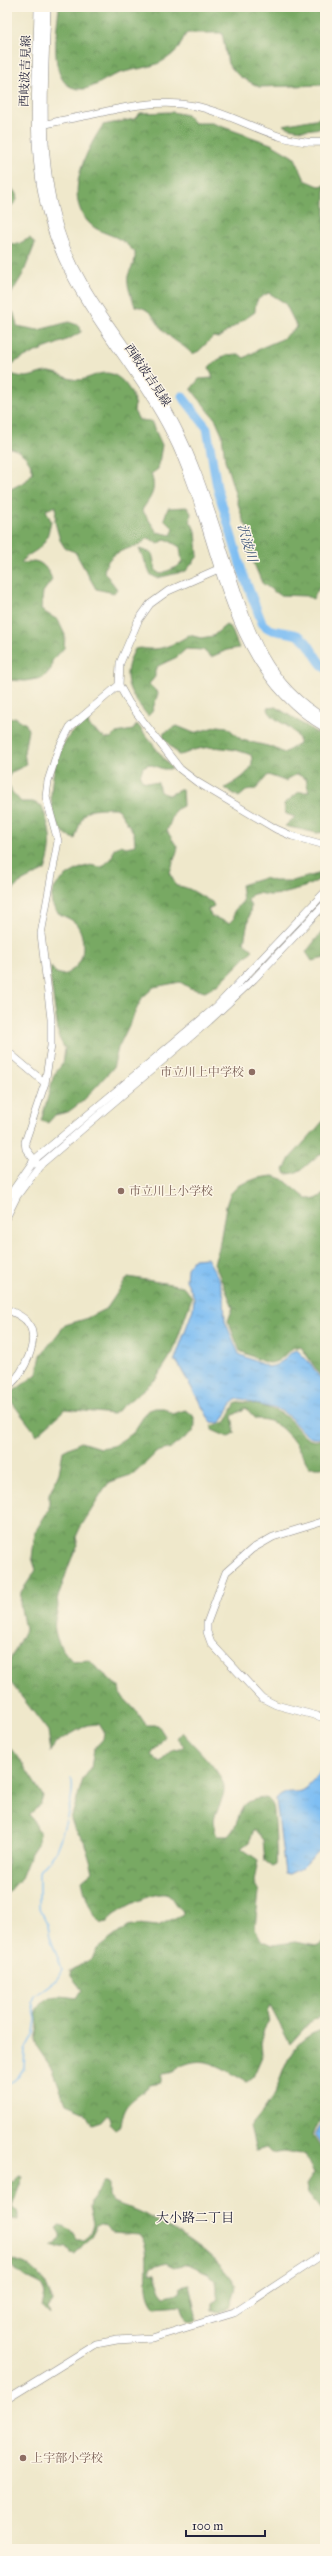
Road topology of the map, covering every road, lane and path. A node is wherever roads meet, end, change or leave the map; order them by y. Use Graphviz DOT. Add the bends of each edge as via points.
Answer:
graph roads {
  1 [pos="39,7"];
  2 [pos="46,7"];
  3 [pos="40,125"];
  4 [pos="325,142"];
  5 [pos="223,567"];
  6 [pos="119,686"];
  7 [pos="325,719"];
  8 [pos="325,727"];
  9 [pos="325,845"];
  10 [pos="325,892"];
  11 [pos="325,904"];
  12 [pos="7,1052"];
  13 [pos="45,1083"];
  14 [pos="34,1160"];
  15 [pos="39,1166"];
  16 [pos="7,1199"];
  17 [pos="7,1216"];
  18 [pos="7,1310"];
  19 [pos="10,1385"];
  20 [pos="325,1521"];
  21 [pos="325,1718"];
  22 [pos="325,2253"];
  23 [pos="7,2399"];
  1 -- 3 [label="main road, 西岐波吉見線"];
  2 -- 3 [label="main road, 西岐波吉見線"];
  3 -- 4 [label="street" via="132,105 165,103 196,106 283,139 307,143"];
  3 -- 5 [label="main road, 西岐波吉見線" via="37,156 45,205 66,267 96,320 171,434"];
  5 -- 6 [label="street" via="168,591 150,604 138,621 120,663"];
  5 -- 7 [label="main road, 西岐波吉見線" via="246,624 268,665 302,703"];
  5 -- 8 [label="main road, 西岐波吉見線" via="238,622 258,663 286,698"];
  6 -- 9 [label="street" via="129,703 188,776 276,829"];
  6 -- 13 [label="street" via="70,727 58,750 48,781 46,797 58,841 41,934 52,1034"];
  10 -- 14 [label="street" via="217,1006"];
  11 -- 15 [label="street" via="209,1022"];
  12 -- 13 [label="street"];
  13 -- 14 [label="street" via="26,1135 26,1149"];
  14 -- 15 [label="street"];
  14 -- 16 [label="street"];
  15 -- 17 [label="street" via="17,1196"];
  18 -- 19 [label="street" via="24,1318 32,1332 32,1342 23,1369"];
  20 -- 21 [label="street" via="263,1541 226,1572 207,1623 207,1632 210,1643 262,1698 276,1705"];
  22 -- 23 [label="street" via="234,2313 145,2339 96,2344"];
}
